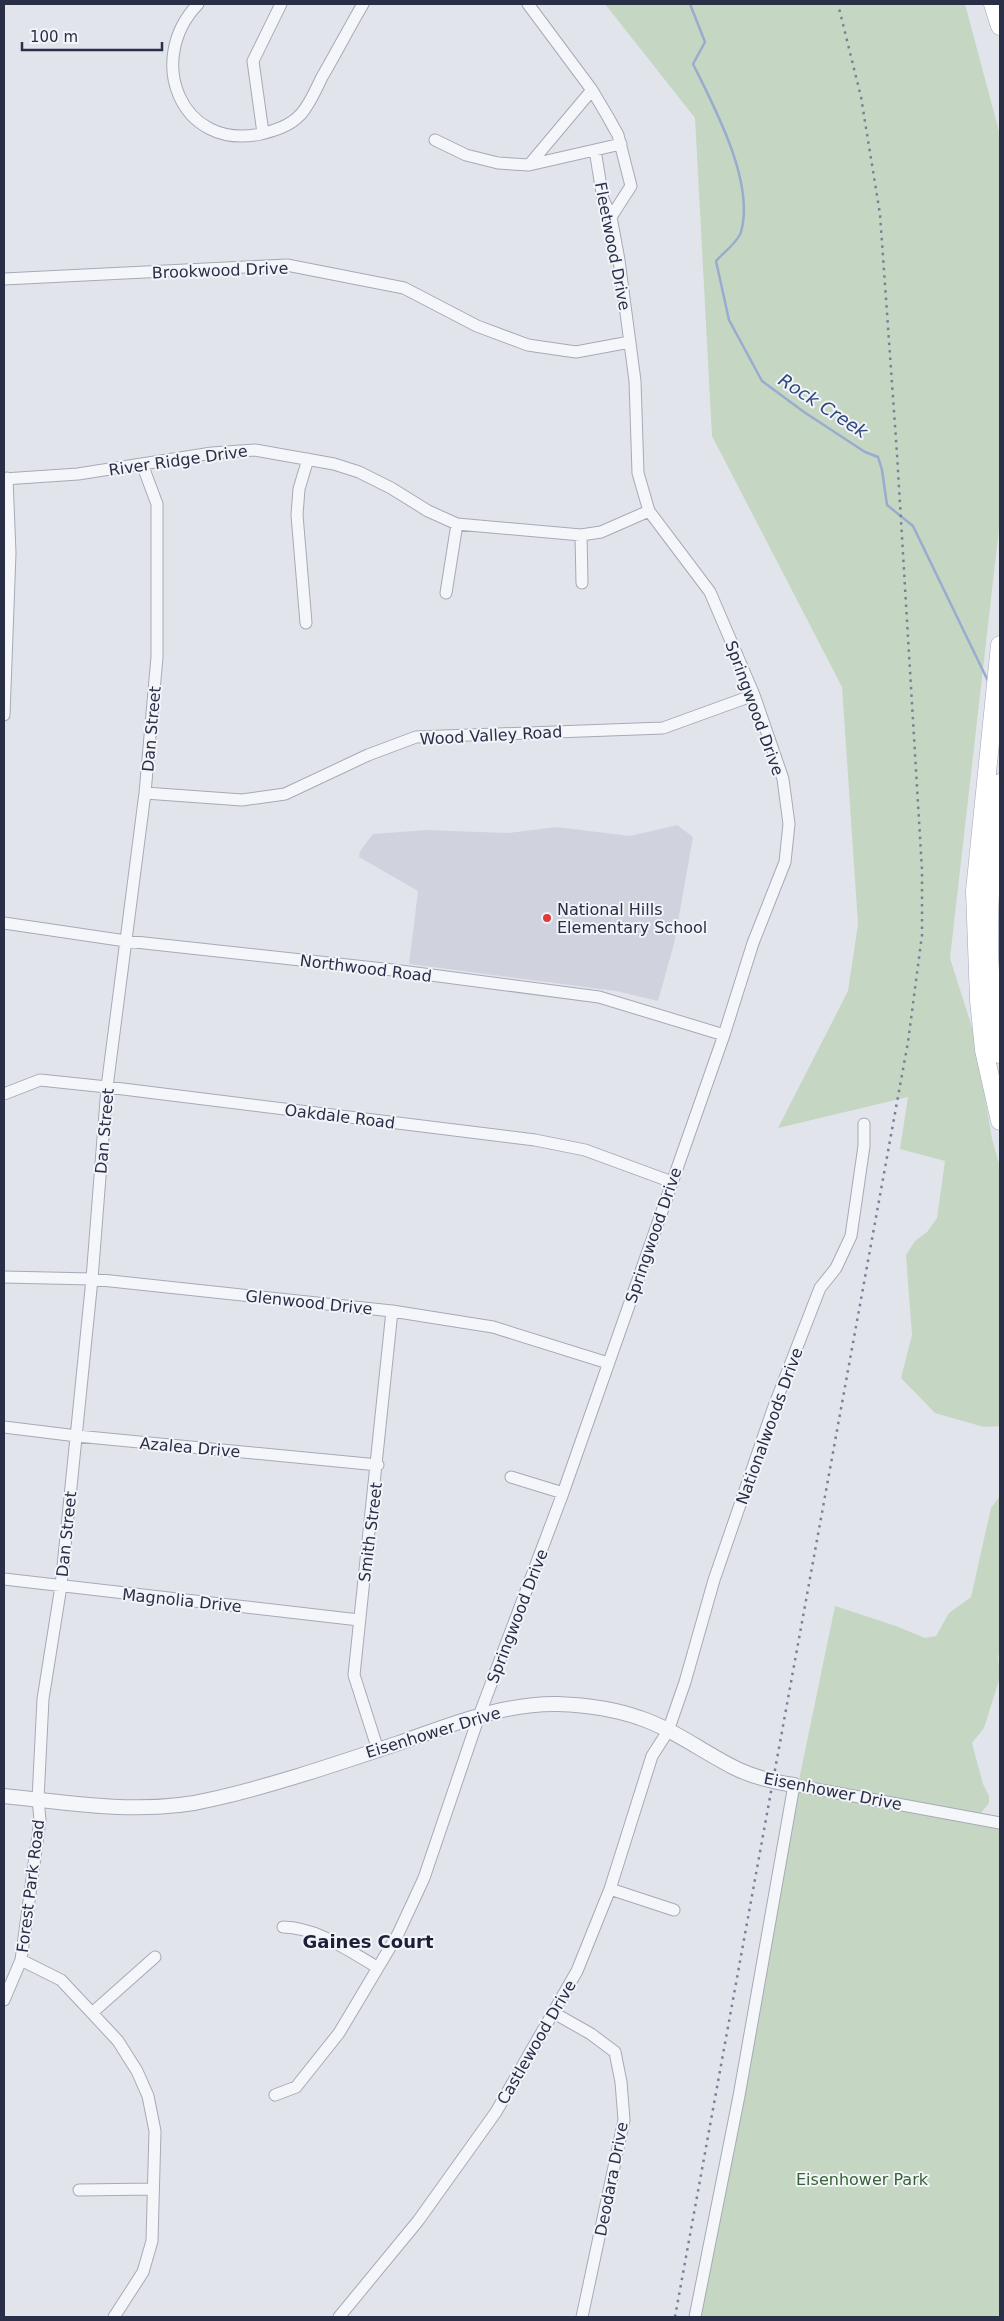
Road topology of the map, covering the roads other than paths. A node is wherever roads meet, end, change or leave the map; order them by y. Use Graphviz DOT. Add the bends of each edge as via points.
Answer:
graph roads {
  1 [pos="198,4"];
  2 [pos="281,4"];
  3 [pos="363,4"];
  4 [pos="528,4"];
  5 [pos="993,4"];
  6 [pos="1000,26"];
  7 [pos="592,90"];
  8 [pos="263,133"];
  9 [pos="435,140"];
  10 [pos="621,144"];
  11 [pos="595,150"];
  12 [pos="529,165"];
  13 [pos="611,217"];
  14 [pos="4,279"];
  15 [pos="630,342"];
  16 [pos="308,459"];
  17 [pos="142,464"];
  18 [pos="5,478"];
  19 [pos="649,511"];
  20 [pos="458,524"];
  21 [pos="581,535"];
  22 [pos="582,583"];
  23 [pos="446,592"];
  24 [pos="306,623"];
  25 [pos="1000,645"];
  26 [pos="754,695"];
  27 [pos="4,715"];
  28 [pos="1000,783"];
  29 [pos="145,793"];
  30 [pos="4,923"];
  31 [pos="126,941"];
  32 [pos="724,1035"];
  33 [pos="1000,1054"];
  34 [pos="107,1086"];
  35 [pos="4,1094"];
  36 [pos="1000,1121"];
  37 [pos="864,1124"];
  38 [pos="672,1182"];
  39 [pos="4,1277"];
  40 [pos="92,1279"];
  41 [pos="392,1311"];
  42 [pos="608,1363"];
  43 [pos="4,1426"];
  44 [pos="77,1436"];
  45 [pos="378,1465"];
  46 [pos="511,1477"];
  47 [pos="563,1493"];
  48 [pos="4,1580"];
  49 [pos="61,1586"];
  50 [pos="359,1620"];
  51 [pos="479,1716"];
  52 [pos="668,1731"];
  53 [pos="378,1750"];
  54 [pos="794,1785"];
  55 [pos="4,1796"];
  56 [pos="38,1799"];
  57 [pos="1000,1823"];
  58 [pos="610,1889"];
  59 [pos="674,1910"];
  60 [pos="283,1927"];
  61 [pos="155,1957"];
  62 [pos="21,1960"];
  63 [pos="377,1967"];
  64 [pos="4,2000"];
  65 [pos="92,2013"];
  66 [pos="554,2013"];
  67 [pos="275,2095"];
  68 [pos="153,2189"];
  69 [pos="79,2190"];
  70 [pos="344,2315"];
  71 [pos="114,2317"];
  72 [pos="582,2317"];
  73 [pos="695,2317"];
  1 -- 8 [label="street" via="180,27 172,48 172,70 184,104 194,118 213,131 233,136"];
  2 -- 8 [label="street" via="252,61"];
  3 -- 8 [label="street" via="301,114 285,126"];
  4 -- 7 [label="street"];
  5 -- 6 [label="main road"];
  7 -- 10 [label="street"];
  7 -- 12 [label="street"];
  9 -- 12 [label="street" via="466,155 498,163"];
  10 -- 11 [label="street"];
  10 -- 13 [label="street" via="631,186"];
  11 -- 12 [label="street"];
  11 -- 13 [label="street, Fleetwood Drive" via="604,199"];
  13 -- 15 [label="street, Fleetwood Drive"];
  14 -- 15 [label="street, Brookwood Drive" via="287,265 404,288 477,326 528,345 576,352"];
  15 -- 19 [label="street, Springwood Drive" via="635,381 638,473"];
  16 -- 17 [label="street, River Ridge Drive" via="255,450"];
  16 -- 20 [label="street, River Ridge Drive" via="359,472"];
  16 -- 24 [label="street" via="299,489 297,515"];
  17 -- 18 [label="street, River Ridge Drive" via="78,474"];
  17 -- 29 [label="street, Dan Street" via="157,504 158,530 157,656"];
  18 -- 27 [label="street" via="10,553"];
  19 -- 21 [label="street, River Ridge Drive" via="601,532"];
  19 -- 26 [label="street, Springwood Drive" via="710,592"];
  20 -- 21 [label="street, River Ridge Drive"];
  20 -- 23 [label="street"];
  21 -- 22 [label="street"];
  25 -- 36 [label="main road" via="975,891 984,1050"];
  26 -- 29 [label="street, Wood Valley Road" via="664,728 416,737 368,755 285,794 242,800"];
  26 -- 32 [label="street, Springwood Drive" via="782,779 789,824 785,862 753,943"];
  28 -- 33 [label="main road" via="994,830 988,959"];
  29 -- 31 [label="street, Dan Street"];
  30 -- 31 [label="street, Northwood Road"];
  31 -- 32 [label="street, Northwood Road" via="393,970 599,997"];
  31 -- 34 [label="street, Dan Street"];
  32 -- 38 [label="street, Springwood Drive"];
  34 -- 35 [label="street, Oakdale Road" via="40,1080"];
  34 -- 38 [label="street, Oakdale Road" via="535,1140 585,1150"];
  34 -- 40 [label="street, Dan Street"];
  37 -- 52 [label="street, Nationalwoods Drive" via="864,1146 851,1236 836,1268 820,1288 773,1409 714,1580"];
  38 -- 42 [label="street, Springwood Drive"];
  39 -- 40 [label="street, Glenwood Drive"];
  40 -- 41 [label="street, Glenwood Drive"];
  40 -- 44 [label="street, Dan Street"];
  41 -- 42 [label="street, Glenwood Drive" via="493,1327"];
  41 -- 45 [label="street, Smith Street"];
  42 -- 47 [label="street, Springwood Drive"];
  43 -- 44 [label="street, Azalea Drive"];
  44 -- 45 [label="street, Azalea Drive"];
  44 -- 49 [label="street, Dan Street"];
  45 -- 50 [label="street, Smith Street"];
  46 -- 47 [label="street"];
  47 -- 51 [label="street, Springwood Drive"];
  48 -- 49 [label="street, Magnolia Drive"];
  49 -- 50 [label="street, Magnolia Drive"];
  49 -- 56 [label="street, Dan Street" via="43,1699"];
  50 -- 53 [label="street, Smith Street" via="354,1675"];
  51 -- 52 [label="street, Eisenhower Drive" via="519,1707 560,1704 609,1710 640,1718"];
  51 -- 53 [label="street, Eisenhower Drive"];
  51 -- 63 [label="street, Springwood Drive" via="424,1878 398,1934"];
  52 -- 54 [label="street, Eisenhower Drive" via="737,1769 772,1782"];
  52 -- 58 [label="street, Castlewood Drive" via="652,1756"];
  53 -- 56 [label="street, Eisenhower Drive" via="221,1797 173,1807 136,1808"];
  54 -- 57 [label="street, Eisenhower Drive"];
  54 -- 73 [label="street" via="739,2096"];
  55 -- 56 [label="street, Eisenhower Drive"];
  56 -- 62 [label="street, Forest Park Road" via="40,1820"];
  58 -- 59 [label="street"];
  58 -- 66 [label="street, Castlewood Drive" via="577,1971"];
  60 -- 63 [label="street" via="301,1927 329,1938"];
  61 -- 65 [label="street"];
  62 -- 64 [label="street, Forest Park Road"];
  62 -- 65 [label="street" via="61,1980"];
  63 -- 67 [label="street, Springwood Drive" via="339,2033 311,2070 296,2087"];
  65 -- 68 [label="street" via="118,2041 148,2096 155,2130"];
  66 -- 70 [label="street, Castlewood Drive" via="496,2112 418,2221"];
  66 -- 72 [label="street, Deodara Drive" via="615,2052 621,2082 624,2120"];
  68 -- 69 [label="street"];
  68 -- 71 [label="street" via="152,2241 143,2272"];
}
